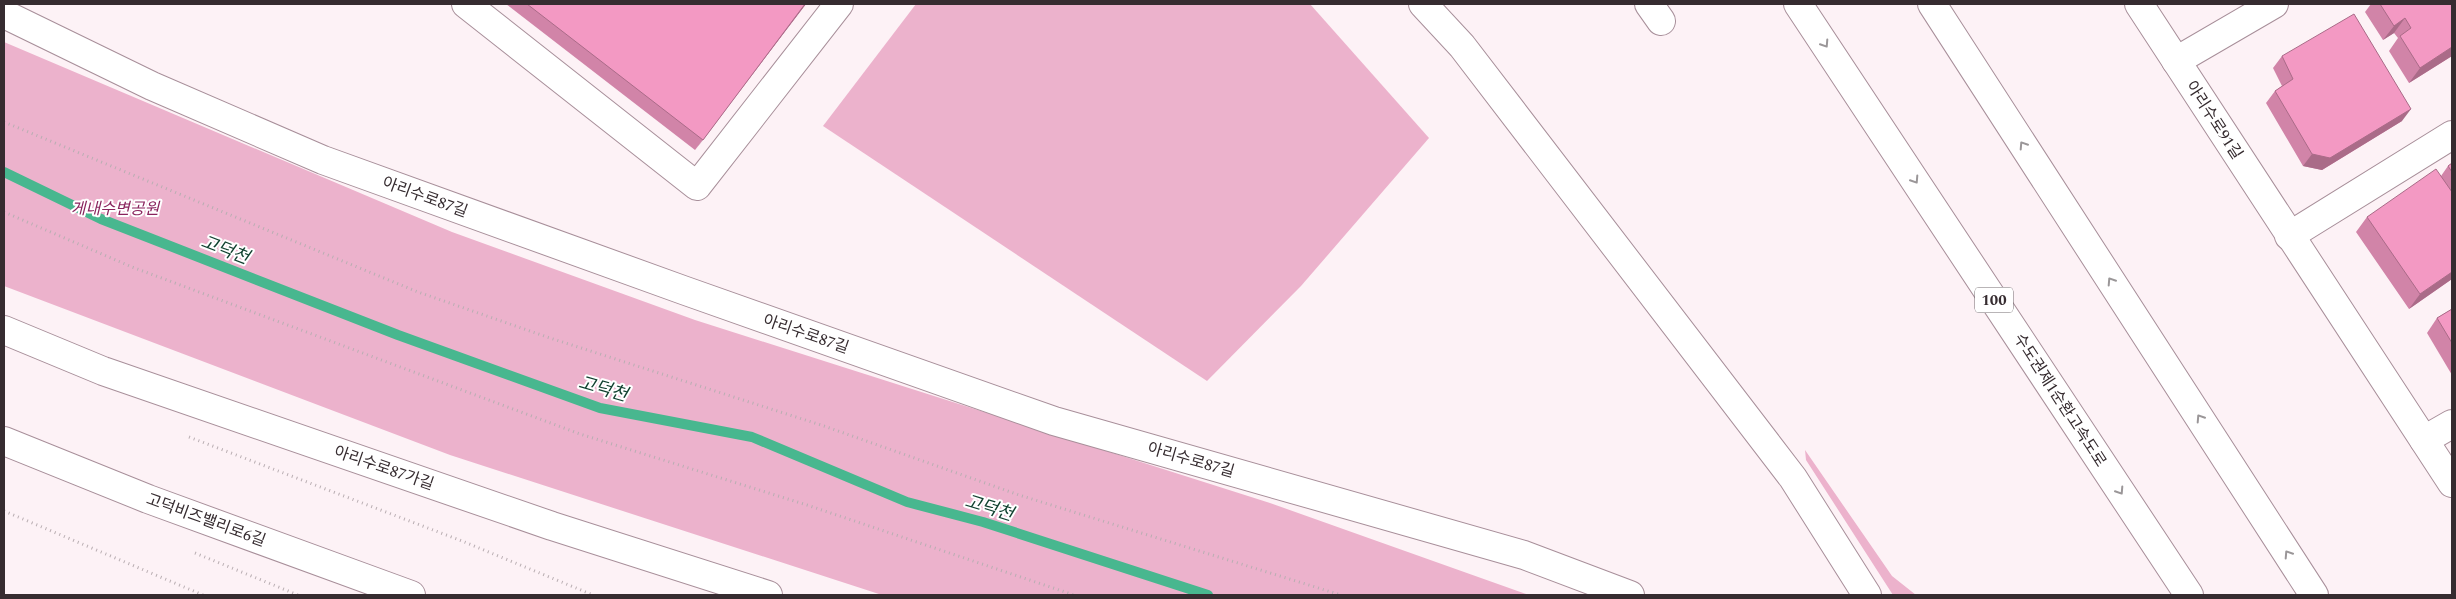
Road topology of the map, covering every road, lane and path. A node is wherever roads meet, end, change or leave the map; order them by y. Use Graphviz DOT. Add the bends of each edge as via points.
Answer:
graph roads {
  1 [pos="466,4"];
  2 [pos="839,4"];
  3 [pos="1423,4"];
  4 [pos="1798,4"];
  5 [pos="1932,4"];
  6 [pos="2139,4"];
  7 [pos="2274,4"];
  8 [pos="4,14"];
  9 [pos="2176,61"];
  10 [pos="4,122"];
  11 [pos="2452,135"];
  12 [pos="4,212"];
  13 [pos="2289,236"];
  14 [pos="4,330"];
  15 [pos="2452,424"];
  16 [pos="187,436"];
  17 [pos="2424,440"];
  18 [pos="4,441"];
  19 [pos="2452,483"];
  20 [pos="4,511"];
  21 [pos="1524,555"];
  22 [pos="203,595"];
  23 [pos="410,595"];
  24 [pos="593,595"];
  25 [pos="768,595"];
  26 [pos="1074,595"];
  27 [pos="1341,595"];
  28 [pos="1590,595"];
  29 [pos="1630,595"];
  30 [pos="1866,595"];
  31 [pos="2189,595"];
  32 [pos="2314,595"];
  1 -- 2 [label="main road" via="697,186"];
  3 -- 30 [label="main road" via="1462,46 1793,478"];
  4 -- 31 [label="main road, 수도권제1순환고속도로 / 100, one-way"];
  32 -- 5 [label="main road, one-way"];
  6 -- 9 [label="main road, 아리수로91길"];
  7 -- 9 [label="main road"];
  8 -- 21 [label="main road, 아리수로87길" via="152,86 323,160 684,290 1054,421"];
  9 -- 13 [label="main road, 아리수로91길"];
  10 -- 27 [label="path" via="418,292 1019,494"];
  11 -- 13 [label="main road"];
  12 -- 26 [label="path" via="132,267 580,434 808,505"];
  13 -- 17 [label="main road, 아리수로91길"];
  14 -- 25 [label="main road, 아리수로87가길" via="103,371 552,526"];
  15 -- 17 [label="main road"];
  16 -- 24 [label="path"];
  17 -- 19 [label="main road, 아리수로91길"];
  18 -- 23 [label="main road, 고덕비즈밸리로6길"];
  20 -- 22 [label="path"];
  21 -- 28 [label="main road"];
  21 -- 29 [label="main road, 아리수로87길"];
}
